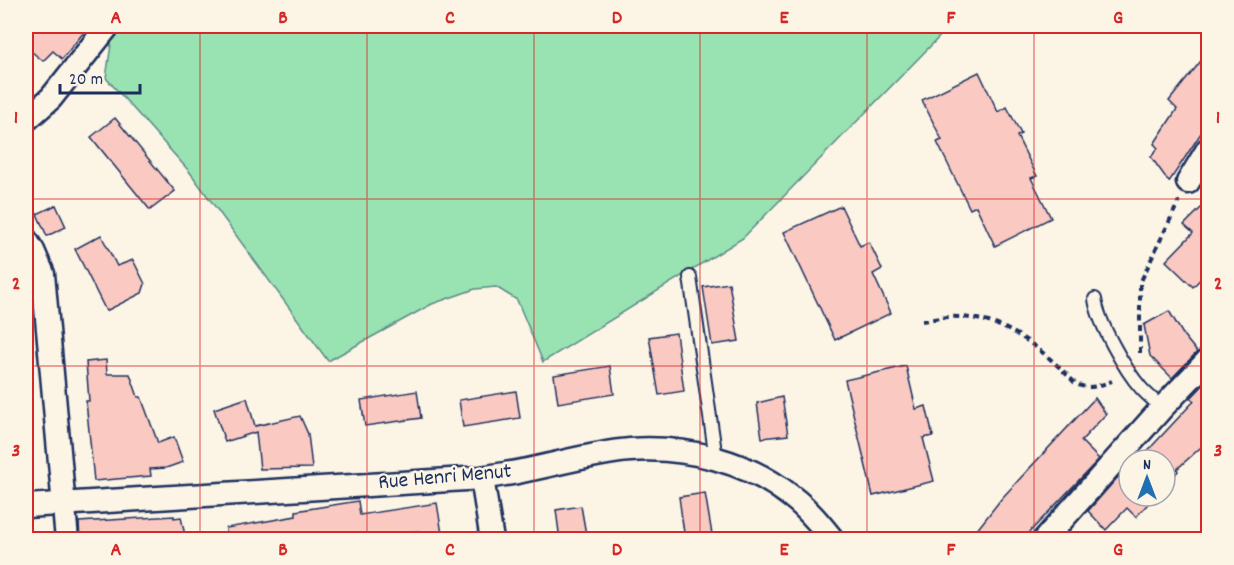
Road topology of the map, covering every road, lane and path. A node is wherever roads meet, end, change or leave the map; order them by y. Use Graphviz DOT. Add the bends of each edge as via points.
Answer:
graph roads {
  1 [pos="108,26"];
  2 [pos="26,120"];
  3 [pos="1209,149"];
  4 [pos="1188,182"];
  5 [pos="26,240"];
  6 [pos="690,277"];
  7 [pos="1095,299"];
  8 [pos="922,321"];
  9 [pos="1209,360"];
  10 [pos="1129,370"];
  11 [pos="1162,408"];
  12 [pos="716,459"];
  13 [pos="482,478"];
  14 [pos="64,503"];
  15 [pos="26,506"];
  16 [pos="67,540"];
  17 [pos="492,540"];
  18 [pos="833,540"];
  19 [pos="1044,540"];
  1 -- 2 [label="street" via="51,98"];
  3 -- 4 [label="street"];
  4 -- 10 [label="path" via="1140,282 1140,356"];
  5 -- 14 [label="street" via="43,274"];
  6 -- 12 [label="lane"];
  7 -- 10 [label="lane" via="1111,340"];
  8 -- 10 [label="path" via="956,316 1002,326 1026,338 1083,387 1112,381"];
  9 -- 11 [label="street"];
  10 -- 11 [label="lane"];
  11 -- 19 [label="street"];
  12 -- 13 [label="street, Rue Henri Menut" via="674,451 630,450"];
  12 -- 18 [label="street, Rue Henri Menut" via="766,478 793,497"];
  13 -- 14 [label="street, Rue Henri Menut"];
  13 -- 17 [label="street"];
  14 -- 15 [label="street, Rue Henri Menut"];
  14 -- 16 [label="street"];
}
